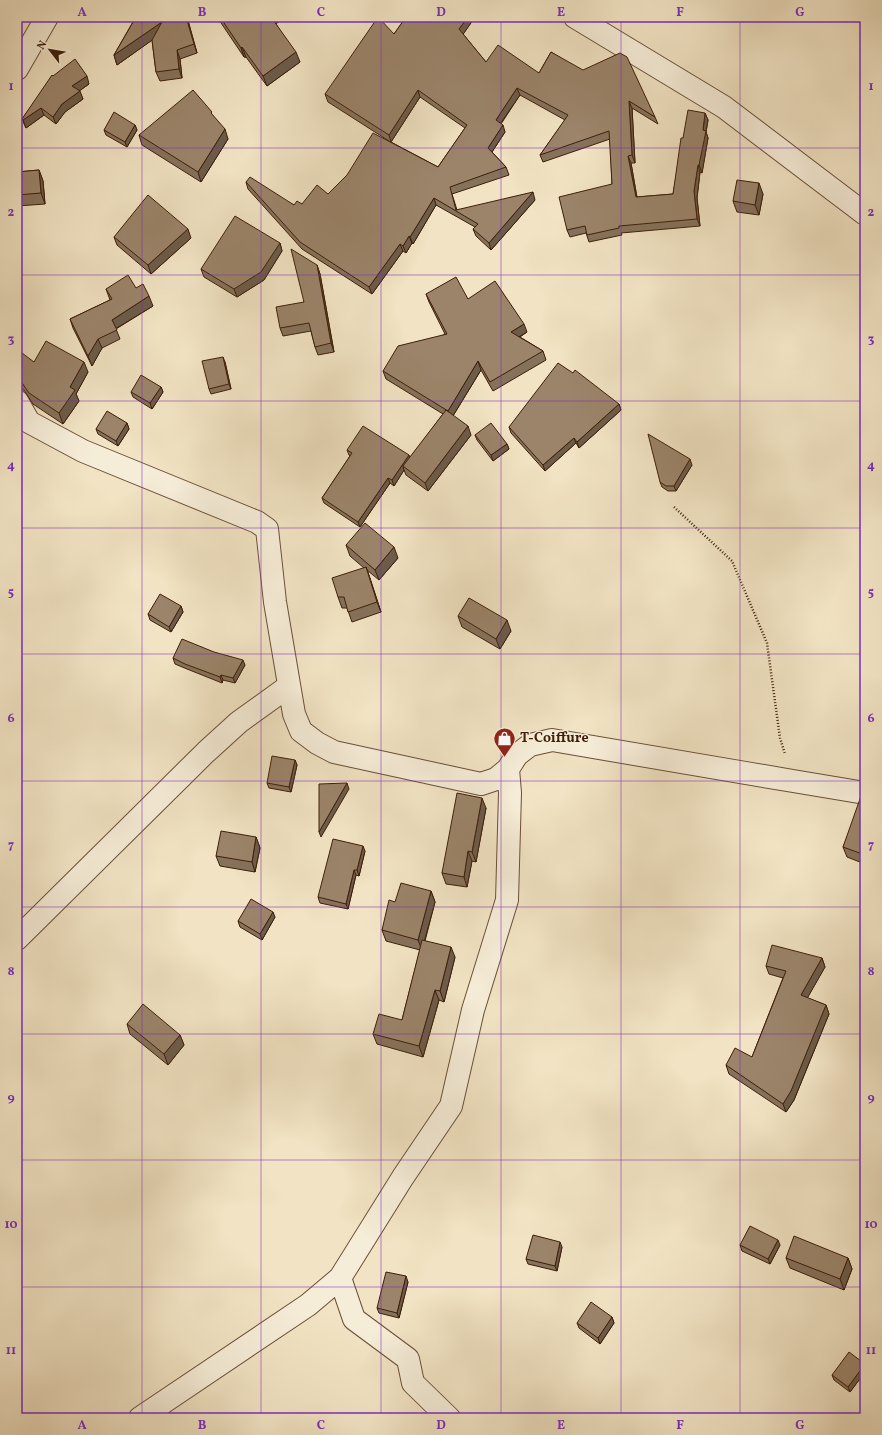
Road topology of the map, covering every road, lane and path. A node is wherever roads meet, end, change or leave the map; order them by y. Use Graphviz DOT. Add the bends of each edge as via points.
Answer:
graph roads {
  1 [pos="48,17"];
  2 [pos="576,17"];
  3 [pos="17,69"];
  4 [pos="865,214"];
  5 [pos="17,401"];
  6 [pos="674,507"];
  7 [pos="289,686"];
  8 [pos="508,769"];
  9 [pos="793,782"];
  10 [pos="865,792"];
  11 [pos="17,939"];
  12 [pos="340,1278"];
  13 [pos="140,1418"];
  14 [pos="449,1418"];
  1 -- 3 [label="street"];
  2 -- 4 [label="street" via="724,106"];
  5 -- 7 [label="street" via="29,422 83,451 257,522 267,529 275,602"];
  6 -- 9 [label="path" via="732,561 767,643 780,738"];
  7 -- 8 [label="street" via="294,714 301,731 334,752 481,784 496,779"];
  7 -- 11 [label="street" via="239,722 206,752"];
  8 -- 9 [label="street" via="516,755 530,745 552,740"];
  8 -- 12 [label="street" via="510,793 507,900 473,1010 451,1106"];
  9 -- 10 [label="street"];
  12 -- 13 [label="street" via="308,1305"];
  12 -- 14 [label="street" via="354,1319 408,1359 413,1383"];
}
